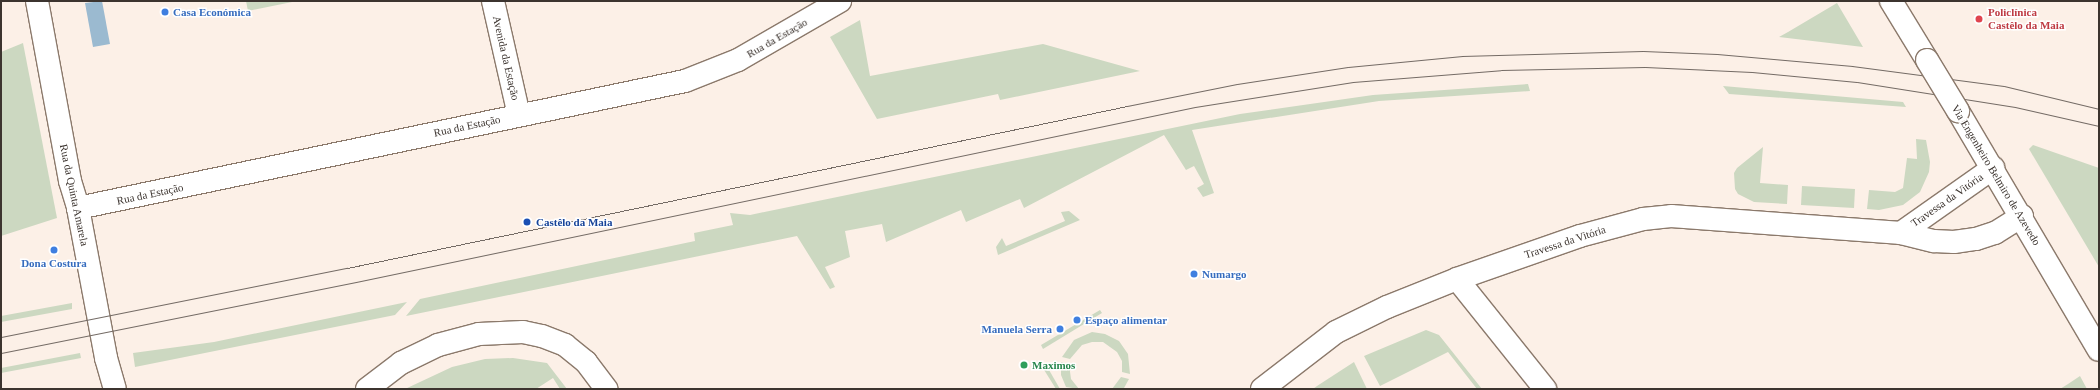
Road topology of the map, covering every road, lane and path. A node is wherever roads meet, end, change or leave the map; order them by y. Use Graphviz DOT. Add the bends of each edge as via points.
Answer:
graph roads {
  1 [pos="37,1"];
  2 [pos="493,1"];
  3 [pos="840,1"];
  4 [pos="1891,1"];
  5 [pos="519,115"];
  6 [pos="1993,168"];
  7 [pos="78,208"];
  8 [pos="2022,216"];
  9 [pos="1901,233"];
  10 [pos="1457,279"];
  11 [pos="2099,350"];
  12 [pos="115,389"];
  13 [pos="367,389"];
  14 [pos="606,389"];
  15 [pos="1262,389"];
  16 [pos="1545,389"];
  1 -- 7 [label="street, Rua da Quinta Amarela" via="70,181"];
  2 -- 5 [label="street, Avenida da Estação"];
  3 -- 5 [label="street, Rua da Estação" via="713,72 685,81"];
  4 -- 6 [label="street, Via Engenheiro Belmiro de Azevedo, bridge"];
  5 -- 7 [label="street, Rua da Estação"];
  6 -- 8 [label="street, Via Engenheiro Belmiro de Azevedo"];
  6 -- 9 [label="street, Travessa da Vitória"];
  7 -- 12 [label="street, Rua da Quinta Amarela" via="106,358"];
  8 -- 9 [label="street, Travessa da Vitória" via="1995,233 1976,239 1934,241"];
  8 -- 11 [label="street, Via Engenheiro Belmiro de Azevedo"];
  9 -- 10 [label="street, Travessa da Vitória" via="1671,216 1643,219 1580,236"];
  10 -- 15 [label="street, Travessa da Vitória" via="1387,307 1336,332"];
  10 -- 16 [label="street"];
  13 -- 14 [label="street" via="401,363 438,345 479,334 523,332 565,345 586,362"];
}
